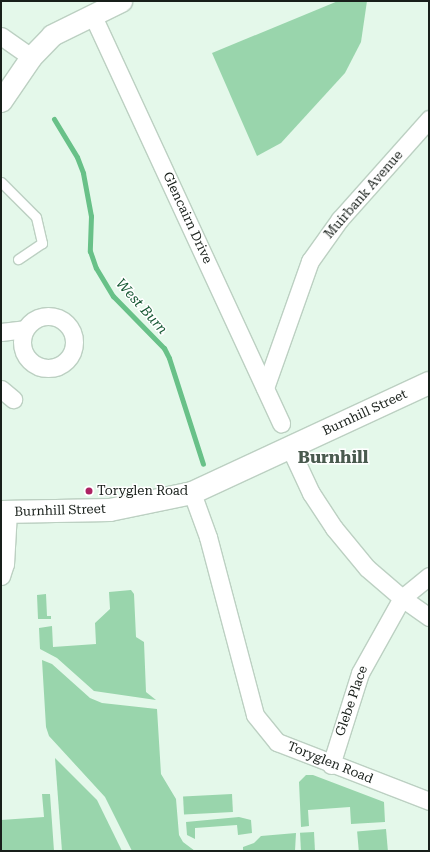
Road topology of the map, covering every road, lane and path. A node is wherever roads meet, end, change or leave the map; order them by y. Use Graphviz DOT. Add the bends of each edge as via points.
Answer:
graph roads {
  1 [pos="121,1"];
  2 [pos="92,14"];
  3 [pos="1,36"];
  4 [pos="31,57"];
  5 [pos="1,101"];
  6 [pos="429,119"];
  7 [pos="1,182"];
  8 [pos="18,259"];
  9 [pos="25,329"];
  10 [pos="1,332"];
  11 [pos="429,383"];
  12 [pos="265,388"];
  13 [pos="281,423"];
  14 [pos="290,448"];
  15 [pos="192,493"];
  16 [pos="5,512"];
  17 [pos="1,576"];
  18 [pos="429,576"];
  19 [pos="402,598"];
  20 [pos="429,617"];
  21 [pos="331,765"];
  22 [pos="429,802"];
  1 -- 2 [label="street"];
  2 -- 4 [label="street" via="52,35"];
  2 -- 12 [label="street, Glencairn Drive"];
  3 -- 4 [label="street"];
  4 -- 5 [label="street"];
  6 -- 12 [label="street, Muirbank Avenue" via="340,219 310,261"];
  7 -- 8 [label="lane" via="36,216 42,243"];
  9 -- 10 [label="street"];
  11 -- 14 [label="main road, Burnhill Street"];
  12 -- 13 [label="street, Glencairn Drive"];
  14 -- 15 [label="main road, Burnhill Street"];
  14 -- 19 [label="street" via="311,493 334,528 368,568"];
  15 -- 16 [label="main road, Burnhill Street" via="110,510"];
  15 -- 21 [label="street, Toryglen Road" via="208,537 255,715 277,742"];
  16 -- 17 [label="street" via="5,564"];
  18 -- 19 [label="street"];
  19 -- 20 [label="street"];
  19 -- 21 [label="street, Glebe Place" via="360,673"];
  21 -- 22 [label="street, Toryglen Road"];
}
